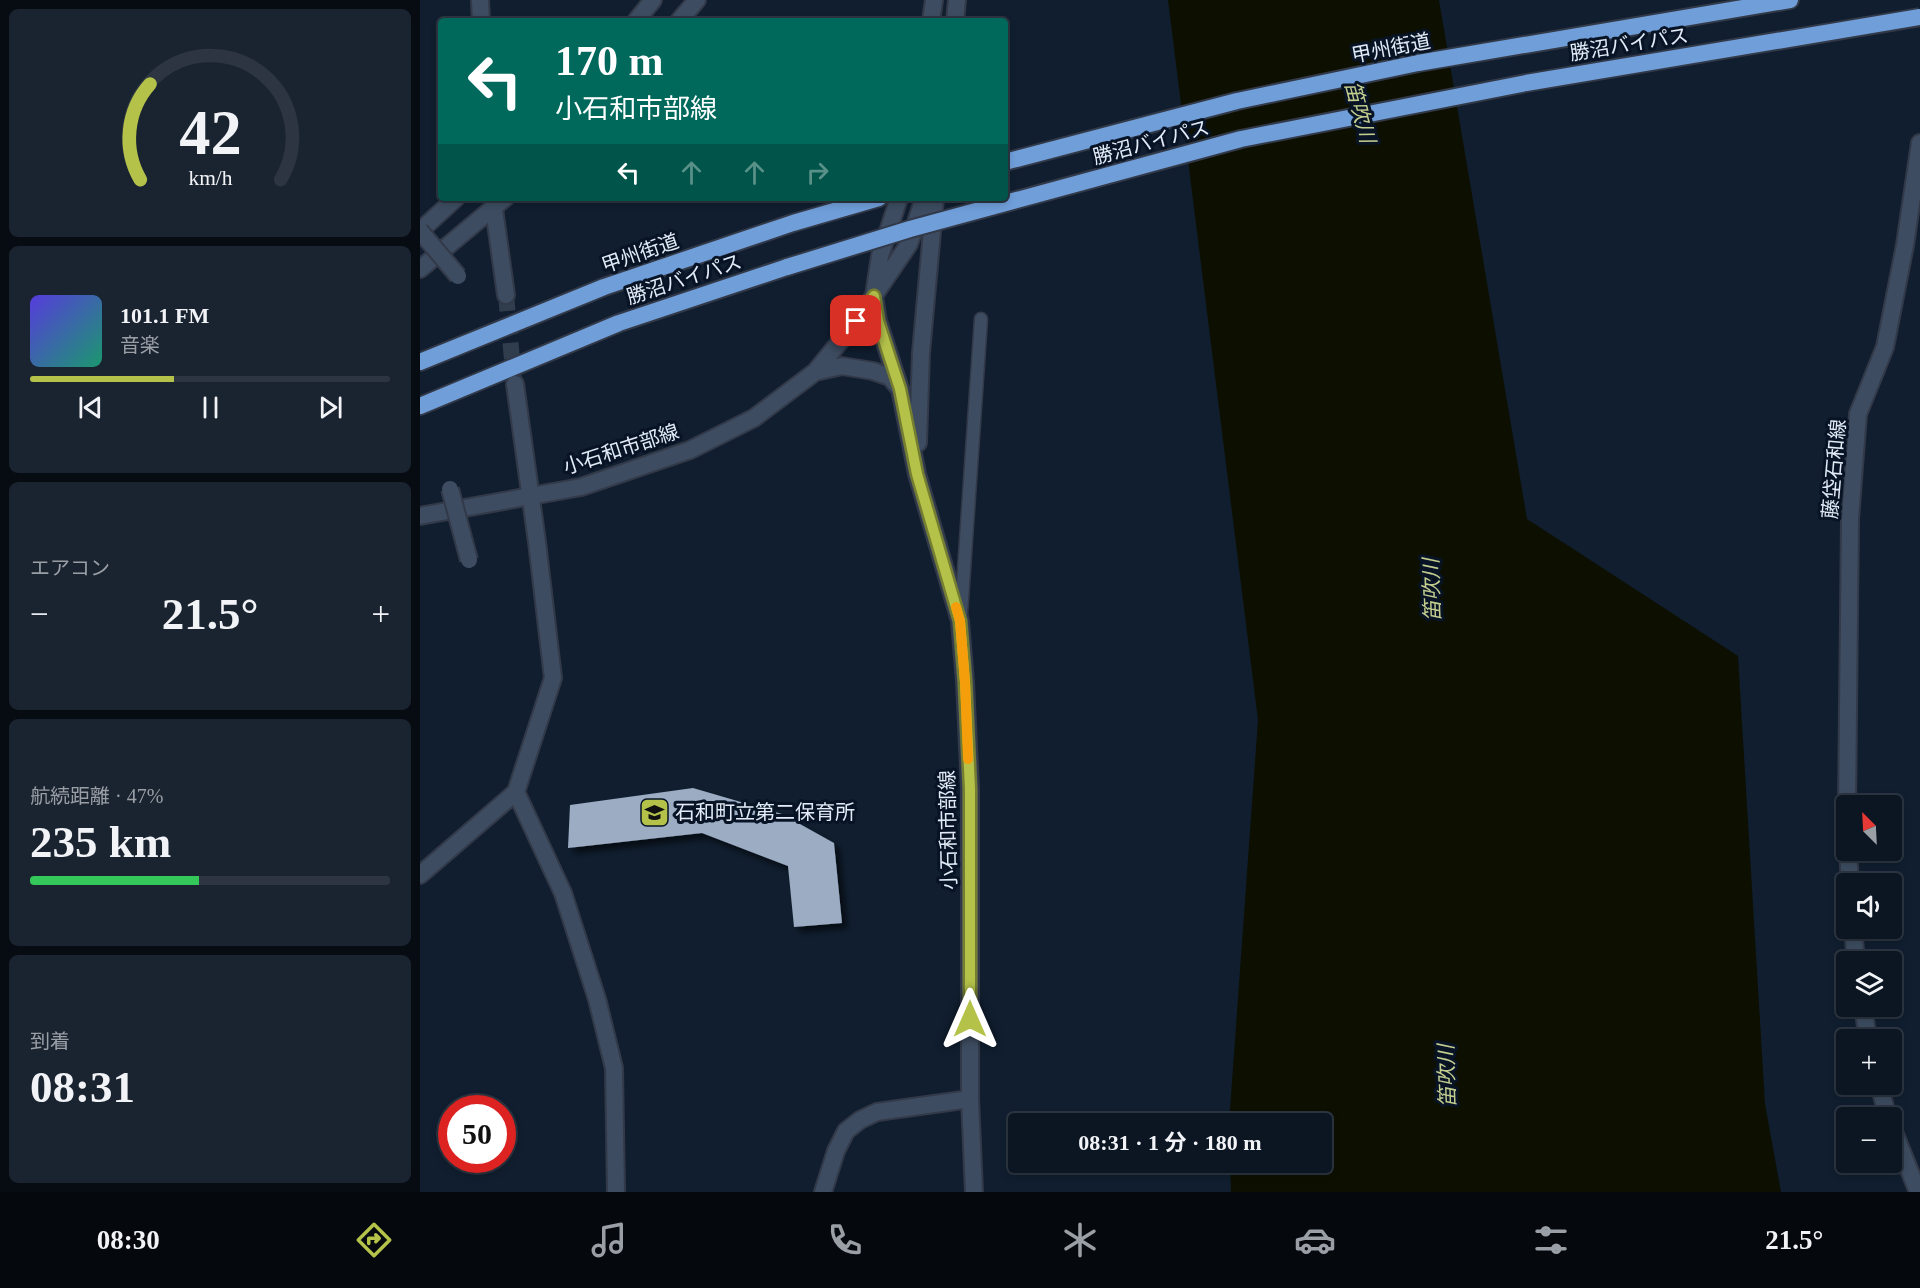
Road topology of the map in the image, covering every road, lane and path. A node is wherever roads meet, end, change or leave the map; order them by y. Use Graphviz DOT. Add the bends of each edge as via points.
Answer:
graph roads {
  1 [pos="480,0"];
  2 [pos="653,0"];
  3 [pos="697,0"];
  4 [pos="934,0"];
  5 [pos="957,0"];
  6 [pos="1790,0"];
  7 [pos="1920,17"];
  8 [pos="481,18"];
  9 [pos="638,18"];
  10 [pos="682,18"];
  11 [pos="931,18"];
  12 [pos="955,18"];
  13 [pos="1920,143"];
  14 [pos="1008,161"];
  15 [pos="453,201"];
  16 [pos="869,201"];
  17 [pos="898,201"];
  18 [pos="923,201"];
  19 [pos="935,201"];
  20 [pos="498,202"];
  21 [pos="420,231"];
  22 [pos="420,269"];
  23 [pos="458,276"];
  24 [pos="506,295"];
  25 [pos="874,296"];
  26 [pos="981,319"];
  27 [pos="420,362"];
  28 [pos="814,372"];
  29 [pos="515,384"];
  30 [pos="900,389"];
  31 [pos="420,406"];
  32 [pos="917,474"];
  33 [pos="450,489"];
  34 [pos="531,496"];
  35 [pos="420,516"];
  36 [pos="469,560"];
  37 [pos="960,621"];
  38 [pos="516,792"];
  39 [pos="1847,795"];
  40 [pos="420,875"];
  41 [pos="970,1099"];
  42 [pos="1902,1152"];
  43 [pos="616,1192"];
  44 [pos="823,1192"];
  45 [pos="974,1192"];
  46 [pos="1918,1192"];
  1 -- 8 [label="main road"];
  2 -- 9 [label="main road"];
  3 -- 10 [label="main road"];
  4 -- 11 [label="main road"];
  5 -- 12 [label="main road"];
  6 -- 14 [label="highway, 甲州街道" via="1418,63 1237,101"];
  7 -- 31 [label="highway, 勝沼バイパス, bridge" via="1526,83 1241,139 910,229 787,267 619,323"];
  13 -- 39 [label="main road, 藤垈石和線" via="1885,347 1858,414 1850,519"];
  15 -- 21 [label="main road"];
  16 -- 27 [label="highway, 甲州街道" via="604,287"];
  17 -- 25 [label="main road, 小石和市部線" via="880,256"];
  18 -- 25 [label="main road, 小石和市部線" via="909,244"];
  19 -- 32 [label="main road, 小石和市部線" via="921,353"];
  20 -- 22 [label="main road"];
  20 -- 24 [label="main road"];
  21 -- 23 [label="main road, bridge"];
  25 -- 28 [label="main road, 小石和市部線"];
  25 -- 30 [label="main road, 小石和市部線"];
  26 -- 37 [label="lane"];
  28 -- 30 [label="main road, 小石和市部線" via="842,366 873,371 890,377"];
  28 -- 34 [label="main road, 小石和市部線" via="754,418 690,450 581,487"];
  29 -- 34 [label="main road"];
  30 -- 32 [label="main road, 小石和市部線"];
  32 -- 37 [label="main road, 小石和市部線"];
  33 -- 36 [label="main road, bridge"];
  34 -- 35 [label="main road, 小石和市部線"];
  34 -- 38 [label="main road" via="553,678"];
  37 -- 41 [label="main road, 小石和市部線" via="970,789"];
  38 -- 40 [label="main road"];
  38 -- 43 [label="main road" via="562,893 597,999 614,1068"];
  41 -- 44 [label="main road" via="877,1112 860,1120 846,1131"];
  41 -- 45 [label="main road, 小石和市部線"];
  42 -- 46 [label="main road"];
}
